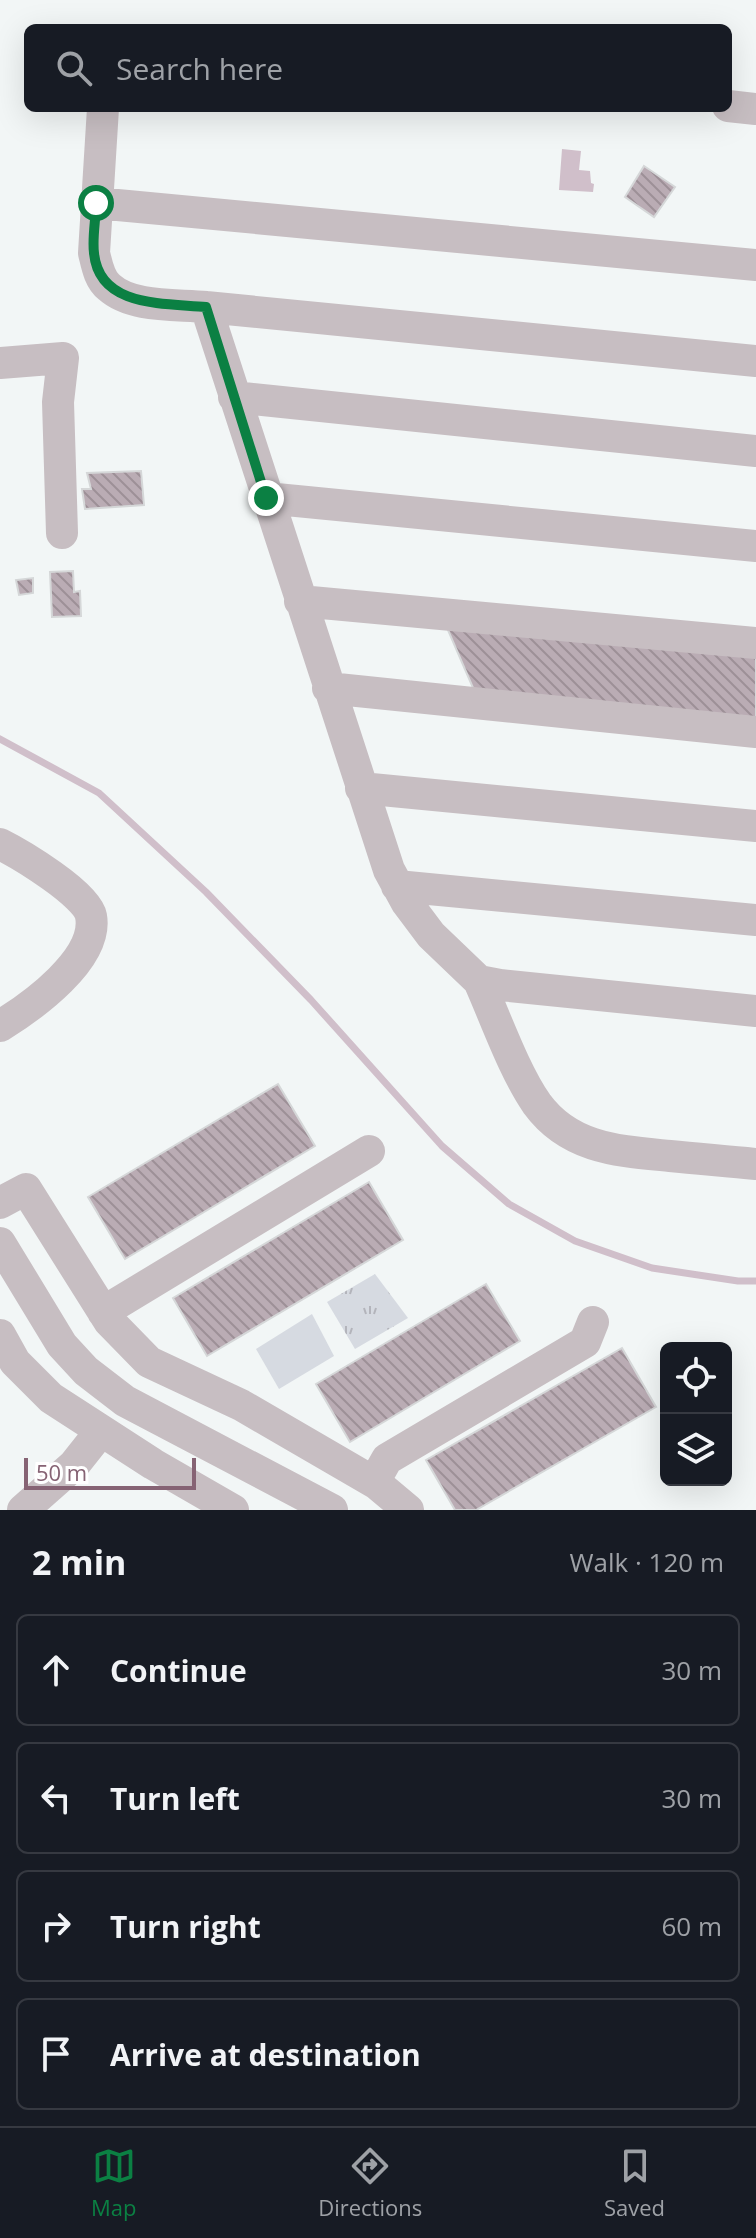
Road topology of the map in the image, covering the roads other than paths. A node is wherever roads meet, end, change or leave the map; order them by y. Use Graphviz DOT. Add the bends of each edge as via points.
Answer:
graph roads {
  1 [pos="732,106"];
  2 [pos="756,109"];
  3 [pos="103,112"];
  4 [pos="96,203"];
  5 [pos="756,265"];
  6 [pos="206,307"];
  7 [pos="756,361"];
  8 [pos="0,363"];
  9 [pos="234,397"];
  10 [pos="756,451"];
  11 [pos="266,498"];
  12 [pos="62,533"];
  13 [pos="756,546"];
  14 [pos="300,601"];
  15 [pos="756,643"];
  16 [pos="328,688"];
  17 [pos="756,732"];
  18 [pos="361,788"];
  19 [pos="756,826"];
  20 [pos="0,844"];
  21 [pos="397,886"];
  22 [pos="756,920"];
  23 [pos="479,981"];
  24 [pos="756,1011"];
  25 [pos="0,1026"];
  26 [pos="369,1151"];
  27 [pos="756,1164"];
  28 [pos="0,1203"];
  29 [pos="0,1243"];
  30 [pos="103,1312"];
  31 [pos="593,1322"];
  32 [pos="0,1335"];
  33 [pos="170,1425"];
  34 [pos="101,1431"];
  35 [pos="153,1464"];
  36 [pos="374,1482"];
  37 [pos="23,1510"];
  38 [pos="233,1510"];
  39 [pos="332,1510"];
  40 [pos="408,1510"];
  1 -- 2 [label="street"];
  3 -- 4 [label="street"];
  4 -- 5 [label="street"];
  4 -- 6 [label="street" via="94,253 108,286 136,300"];
  6 -- 7 [label="street"];
  6 -- 9 [label="street"];
  8 -- 12 [label="street" via="63,358 58,402"];
  9 -- 10 [label="street"];
  9 -- 11 [label="street"];
  11 -- 13 [label="street"];
  11 -- 14 [label="street"];
  14 -- 15 [label="street"];
  14 -- 16 [label="street"];
  16 -- 17 [label="street"];
  16 -- 18 [label="street"];
  18 -- 19 [label="street"];
  18 -- 21 [label="street"];
  20 -- 25 [label="street" via="79,897 91,914 91,932 63,977"];
  21 -- 22 [label="street"];
  21 -- 23 [label="street" via="431,935"];
  23 -- 24 [label="street"];
  23 -- 27 [label="street" via="528,1088 563,1131 622,1151"];
  26 -- 30 [label="street"];
  28 -- 30 [label="street" via="26,1189"];
  29 -- 33 [label="street" via="62,1345 86,1371 125,1401"];
  30 -- 36 [label="street" via="149,1362 241,1405"];
  31 -- 36 [label="street" via="585,1342 387,1459"];
  32 -- 34 [label="street" via="15,1362 51,1398"];
  33 -- 35 [label="street"];
  33 -- 39 [label="street"];
  34 -- 35 [label="street"];
  34 -- 37 [label="street" via="74,1465"];
  35 -- 38 [label="street"];
  36 -- 40 [label="street"];
}
